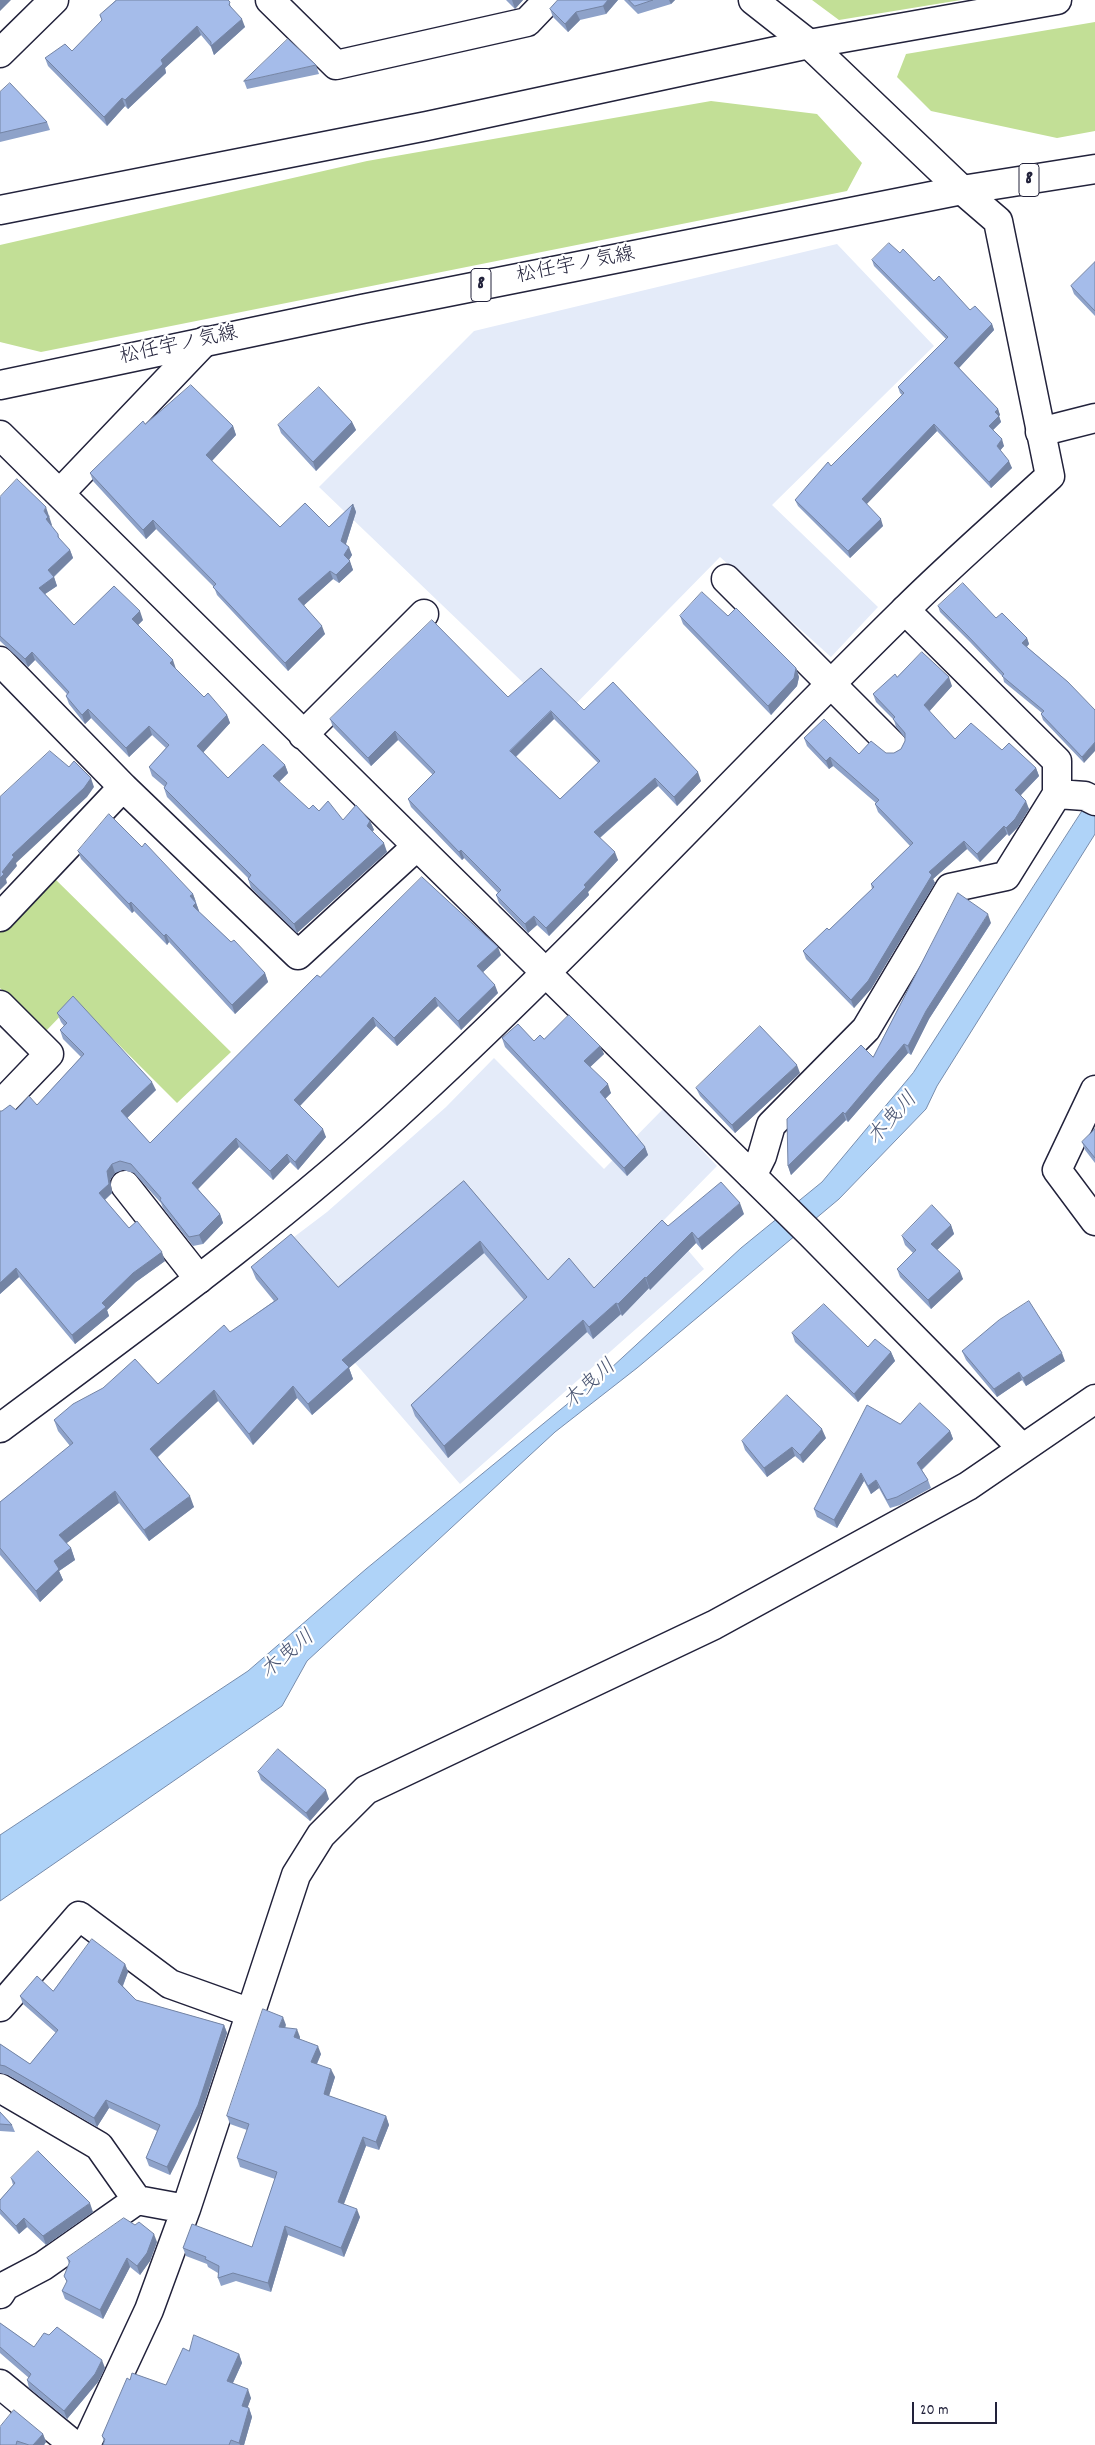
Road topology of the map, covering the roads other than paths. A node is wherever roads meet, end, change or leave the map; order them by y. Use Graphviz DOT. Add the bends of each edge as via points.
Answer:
graph roads {
  1 [pos="54,0"];
  2 [pos="270,0"];
  3 [pos="548,0"];
  4 [pos="753,0"];
  5 [pos="1057,0"];
  6 [pos="809,44"];
  7 [pos="0,54"];
  8 [pos="1095,169"];
  9 [pos="962,190"];
  10 [pos="0,210"];
  11 [pos="206,342"];
  12 [pos="0,385"];
  13 [pos="1095,418"];
  14 [pos="1040,432"];
  15 [pos="5,451"];
  16 [pos="60,493"];
  17 [pos="726,579"];
  18 [pos="905,610"];
  19 [pos="424,614"];
  20 [pos="4,673"];
  21 [pos="832,684"];
  22 [pos="303,736"];
  23 [pos="893,746"];
  24 [pos="123,786"];
  25 [pos="1057,794"];
  26 [pos="1090,798"];
  27 [pos="416,847"];
  28 [pos="0,917"];
  29 [pos="546,974"];
  30 [pos="0,1005"];
  31 [pos="1095,1090"];
  32 [pos="0,1105"];
  33 [pos="752,1176"];
  34 [pos="125,1185"];
  35 [pos="1095,1221"];
  36 [pos="200,1279"];
  37 [pos="1095,1399"];
  38 [pos="0,1428"];
  39 [pos="1021,1447"];
  40 [pos="0,2007"];
  41 [pos="251,2013"];
  42 [pos="0,2088"];
  43 [pos="137,2200"];
  44 [pos="186,2209"];
  45 [pos="0,2294"];
  46 [pos="0,2384"];
  47 [pos="74,2445"];
  48 [pos="86,2445"];
  1 -- 7 [label="street"];
  2 -- 3 [label="street" via="336,65 527,22"];
  4 -- 6 [label="street"];
  5 -- 6 [label="street"];
  6 -- 9 [label="street"];
  6 -- 10 [label="street" via="427,126"];
  8 -- 9 [label="street, 松任宇ノ気線 / 8"];
  9 -- 11 [label="street, 松任宇ノ気線 / 8"];
  9 -- 14 [label="street" via="998,220"];
  11 -- 12 [label="street, 松任宇ノ気線 / 8"];
  11 -- 16 [label="street"];
  13 -- 14 [label="street"];
  14 -- 18 [label="street" via="1050,476"];
  15 -- 16 [label="street"];
  16 -- 22 [label="street"];
  17 -- 21 [label="street"];
  18 -- 21 [label="street"];
  18 -- 25 [label="street" via="1057,760"];
  19 -- 22 [label="street"];
  20 -- 24 [label="street"];
  21 -- 23 [label="street"];
  21 -- 29 [label="street"];
  22 -- 27 [label="street"];
  24 -- 27 [label="street" via="298,955"];
  24 -- 28 [label="street"];
  25 -- 26 [label="street"];
  25 -- 33 [label="street" via="1006,876 950,888 866,1029 771,1125"];
  27 -- 29 [label="street"];
  29 -- 33 [label="street"];
  29 -- 36 [label="street" via="411,1102"];
  30 -- 32 [label="street" via="49,1054"];
  31 -- 35 [label="street" via="1057,1170"];
  33 -- 39 [label="street"];
  34 -- 36 [label="street"];
  36 -- 38 [label="street"];
  37 -- 39 [label="street"];
  39 -- 41 [label="street" via="968,1486 714,1625 366,1790 320,1835 296,1874"];
  40 -- 41 [label="street" via="79,1916 170,1984"];
  41 -- 44 [label="street"];
  42 -- 43 [label="street" via="100,2146"];
  43 -- 44 [label="street"];
  43 -- 45 [label="street" via="44,2266 5,2286"];
  44 -- 48 [label="street" via="149,2310"];
  46 -- 47 [label="street"];
}
